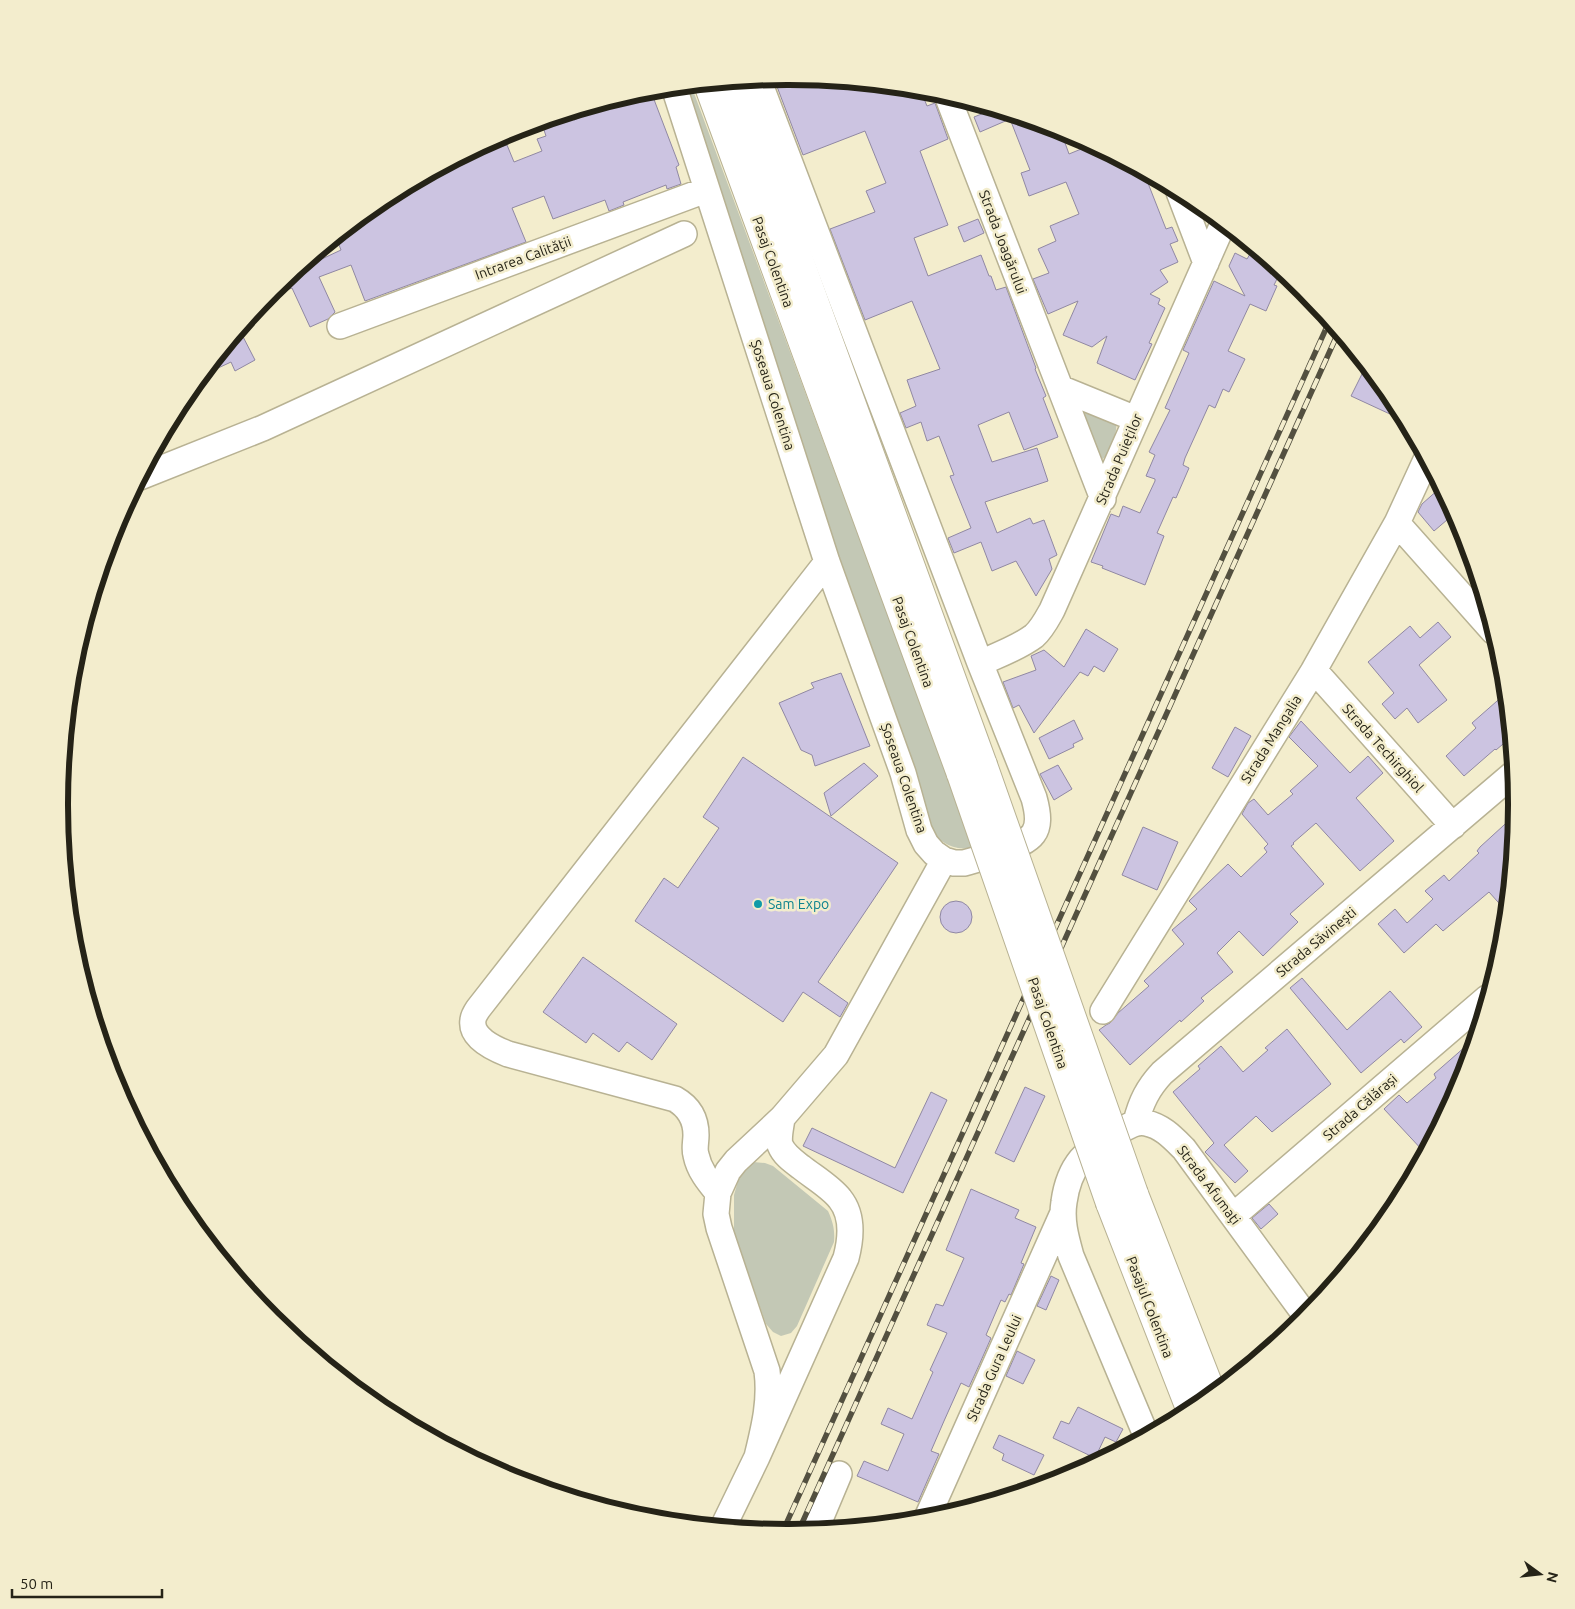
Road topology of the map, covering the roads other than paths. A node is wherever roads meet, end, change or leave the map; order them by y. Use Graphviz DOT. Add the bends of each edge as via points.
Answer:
graph roads {
  1 [pos="760,85"];
  2 [pos="736,86"];
  3 [pos="710,89"];
  4 [pos="676,94"];
  5 [pos="950,103"];
  6 [pos="706,190"];
  7 [pos="1183,203"];
  8 [pos="1221,229"];
  9 [pos="684,234"];
  10 [pos="1206,263"];
  11 [pos="340,326"];
  12 [pos="1060,388"];
  13 [pos="1136,419"];
  14 [pos="1423,467"];
  15 [pos="149,474"];
  16 [pos="1103,499"];
  17 [pos="1397,522"];
  18 [pos="827,562"];
  19 [pos="1475,598"];
  20 [pos="980,663"];
  21 [pos="1314,670"];
  22 [pos="972,770"];
  23 [pos="1507,779"];
  24 [pos="1453,826"];
  25 [pos="944,860"];
  26 [pos="1479,1005"];
  27 [pos="1103,1010"];
  28 [pos="782,1118"];
  29 [pos="1136,1122"];
  30 [pos="718,1193"];
  31 [pos="1122,1198"];
  32 [pos="1062,1215"];
  33 [pos="1233,1216"];
  34 [pos="1301,1309"];
  35 [pos="1209,1388"];
  36 [pos="1188,1403"];
  37 [pos="1144,1430"];
  38 [pos="756,1457"];
  39 [pos="839,1474"];
  40 [pos="930,1510"];
  41 [pos="726,1521"];
  42 [pos="818,1523"];
  1 -- 20 [label="street"];
  2 -- 22 [label="highway, Pasaj Colentina"];
  3 -- 22 [label="highway, Pasaj Colentina"];
  4 -- 6 [label="street, Șoseaua Colentina"];
  5 -- 12 [label="street, Strada Joagărului"];
  6 -- 11 [label="street, Intrarea Calității"];
  6 -- 18 [label="street, Șoseaua Colentina"];
  7 -- 10 [label="street"];
  8 -- 10 [label="street, Strada Puieților"];
  9 -- 15 [label="street" via="272,424"];
  10 -- 13 [label="street, Strada Puieților"];
  12 -- 13 [label="street"];
  12 -- 16 [label="street, Strada Joagărului"];
  13 -- 16 [label="street, Strada Puieților"];
  14 -- 17 [label="street, Strada Mangalia"];
  16 -- 20 [label="street, Strada Puieților" via="1044,624 1020,644"];
  17 -- 19 [label="street"];
  17 -- 21 [label="street, Strada Mangalia"];
  18 -- 25 [label="street, Șoseaua Colentina" via="904,773 919,830 926,844"];
  18 -- 30 [label="street" via="473,1019 473,1029 478,1036 508,1054 683,1103 694,1122 695,1153 700,1168"];
  20 -- 25 [label="street" via="1034,798 1037,823 1025,842 964,863"];
  21 -- 24 [label="street, Strada Techirghiol"];
  21 -- 27 [label="street, Strada Mangalia"];
  22 -- 31 [label="highway, Pasaj Colentina, bridge"];
  23 -- 24 [label="street, Strada Săvinești"];
  24 -- 29 [label="street, Strada Săvinești" via="1162,1073 1146,1094"];
  25 -- 28 [label="street" via="836,1055"];
  26 -- 33 [label="street, Strada Călărași"];
  28 -- 30 [label="street" via="732,1166"];
  28 -- 38 [label="street" via="779,1135 783,1151 840,1199 850,1228 850,1243"];
  29 -- 32 [label="street" via="1098,1143 1084,1155 1068,1183"];
  29 -- 33 [label="street, Strada Afumați" via="1159,1127 1173,1138"];
  30 -- 38 [label="street" via="716,1214 719,1228 769,1384 767,1415"];
  31 -- 35 [label="highway, Pasajul Colentina"];
  31 -- 36 [label="highway, Pasajul Colentina"];
  32 -- 37 [label="street" via="1071,1256"];
  32 -- 40 [label="street, Strada Gura Leului"];
  33 -- 34 [label="street, Strada Afumați"];
  38 -- 41 [label="street"];
  39 -- 42 [label="street"];
}
